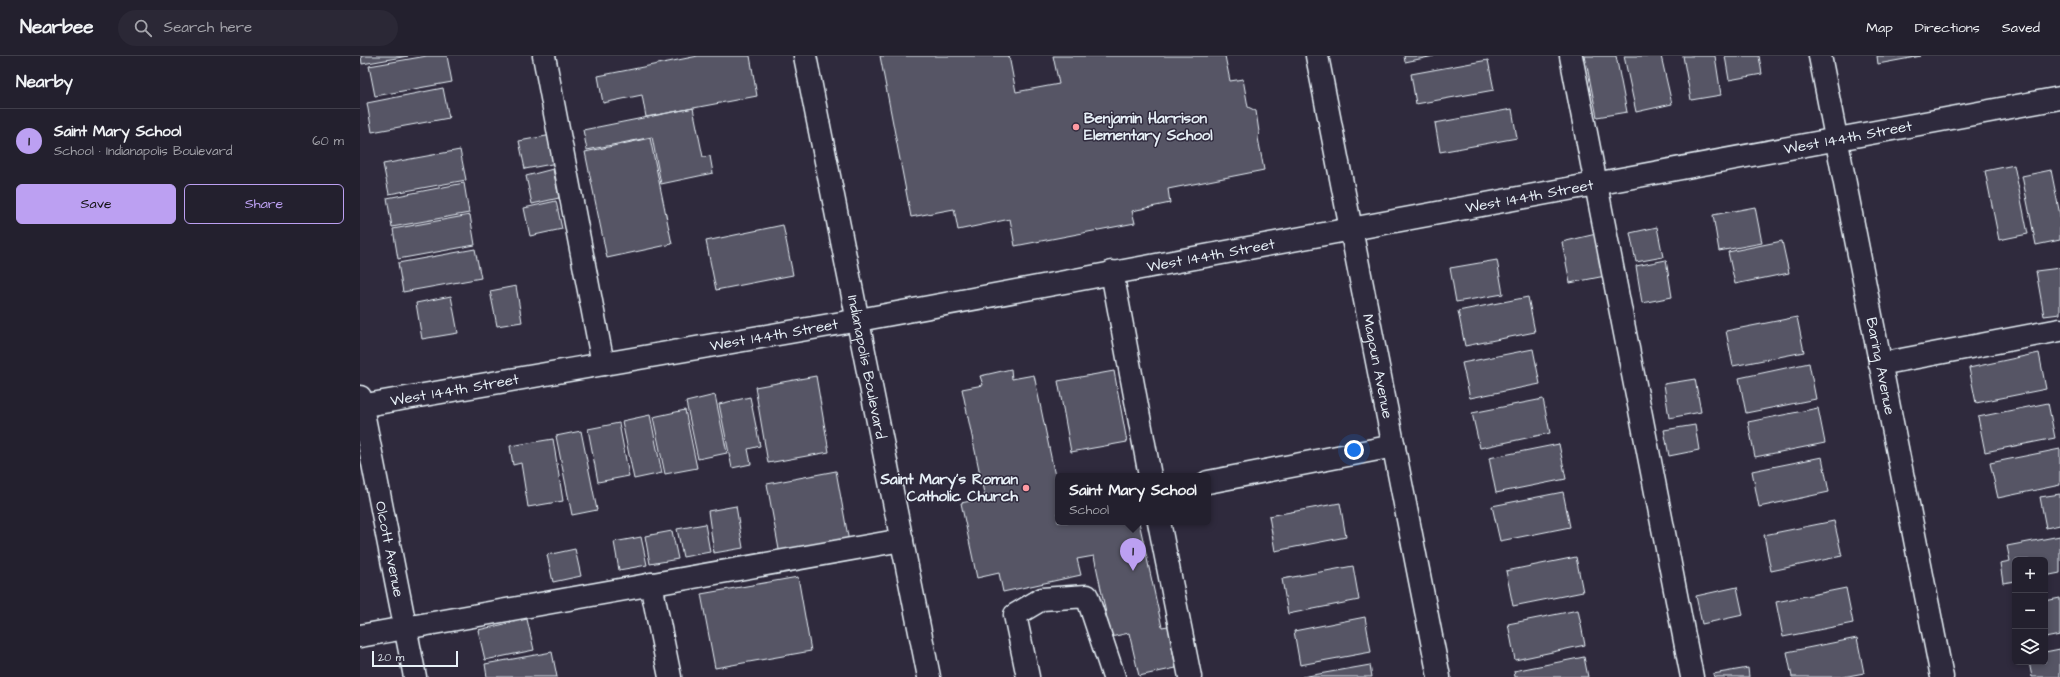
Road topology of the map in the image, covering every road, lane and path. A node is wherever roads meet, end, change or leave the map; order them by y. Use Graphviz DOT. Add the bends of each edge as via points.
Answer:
graph roads {
  1 [pos="544,56"];
  2 [pos="805,56"];
  3 [pos="1317,56"];
  4 [pos="1571,56"];
  5 [pos="1820,56"];
  6 [pos="2060,98"];
  7 [pos="1836,138"];
  8 [pos="1595,183"];
  9 [pos="1351,228"];
  10 [pos="1112,272"];
  11 [pos="859,320"];
  12 [pos="2060,330"];
  13 [pos="603,364"];
  14 [pos="1880,364"];
  15 [pos="361,403"];
  16 [pos="1394,446"];
  17 [pos="1149,473"];
  18 [pos="1211,481"];
  19 [pos="1160,525"];
  20 [pos="902,540"];
  21 [pos="651,584"];
  22 [pos="405,628"];
  23 [pos="360,636"];
  24 [pos="415,677"];
  25 [pos="670,677"];
  26 [pos="929,677"];
  27 [pos="1028,677"];
  28 [pos="1114,677"];
  29 [pos="1190,677"];
  30 [pos="1440,677"];
  31 [pos="1692,677"];
  32 [pos="1942,677"];
  1 -- 13 [label="street"];
  2 -- 11 [label="street, Indianapolis Boulevard"];
  3 -- 9 [label="street, Magoun Avenue"];
  4 -- 8 [label="street"];
  5 -- 7 [label="street, Baring Avenue"];
  6 -- 7 [label="street, West 144th Street"];
  7 -- 8 [label="street, West 144th Street"];
  7 -- 14 [label="street, Baring Avenue"];
  8 -- 9 [label="street, West 144th Street"];
  8 -- 31 [label="street"];
  9 -- 10 [label="street, West 144th Street"];
  9 -- 16 [label="street, Magoun Avenue"];
  10 -- 11 [label="street, West 144th Street"];
  10 -- 17 [label="street"];
  11 -- 13 [label="street, West 144th Street"];
  11 -- 20 [label="street, Indianapolis Boulevard"];
  12 -- 14 [label="street"];
  13 -- 15 [label="street, West 144th Street"];
  14 -- 32 [label="street, Baring Avenue"];
  15 -- 22 [label="street, Olcott Avenue"];
  16 -- 18 [label="street"];
  16 -- 30 [label="street, Magoun Avenue"];
  19 -- 29 [label="street"];
  20 -- 21 [label="street"];
  20 -- 26 [label="street, Indianapolis Boulevard"];
  21 -- 22 [label="street"];
  21 -- 25 [label="street"];
  22 -- 23 [label="street"];
  22 -- 24 [label="street, Olcott Avenue"];
  27 -- 28 [label="street" via="1015,615 1042,599 1087,596"];
}
